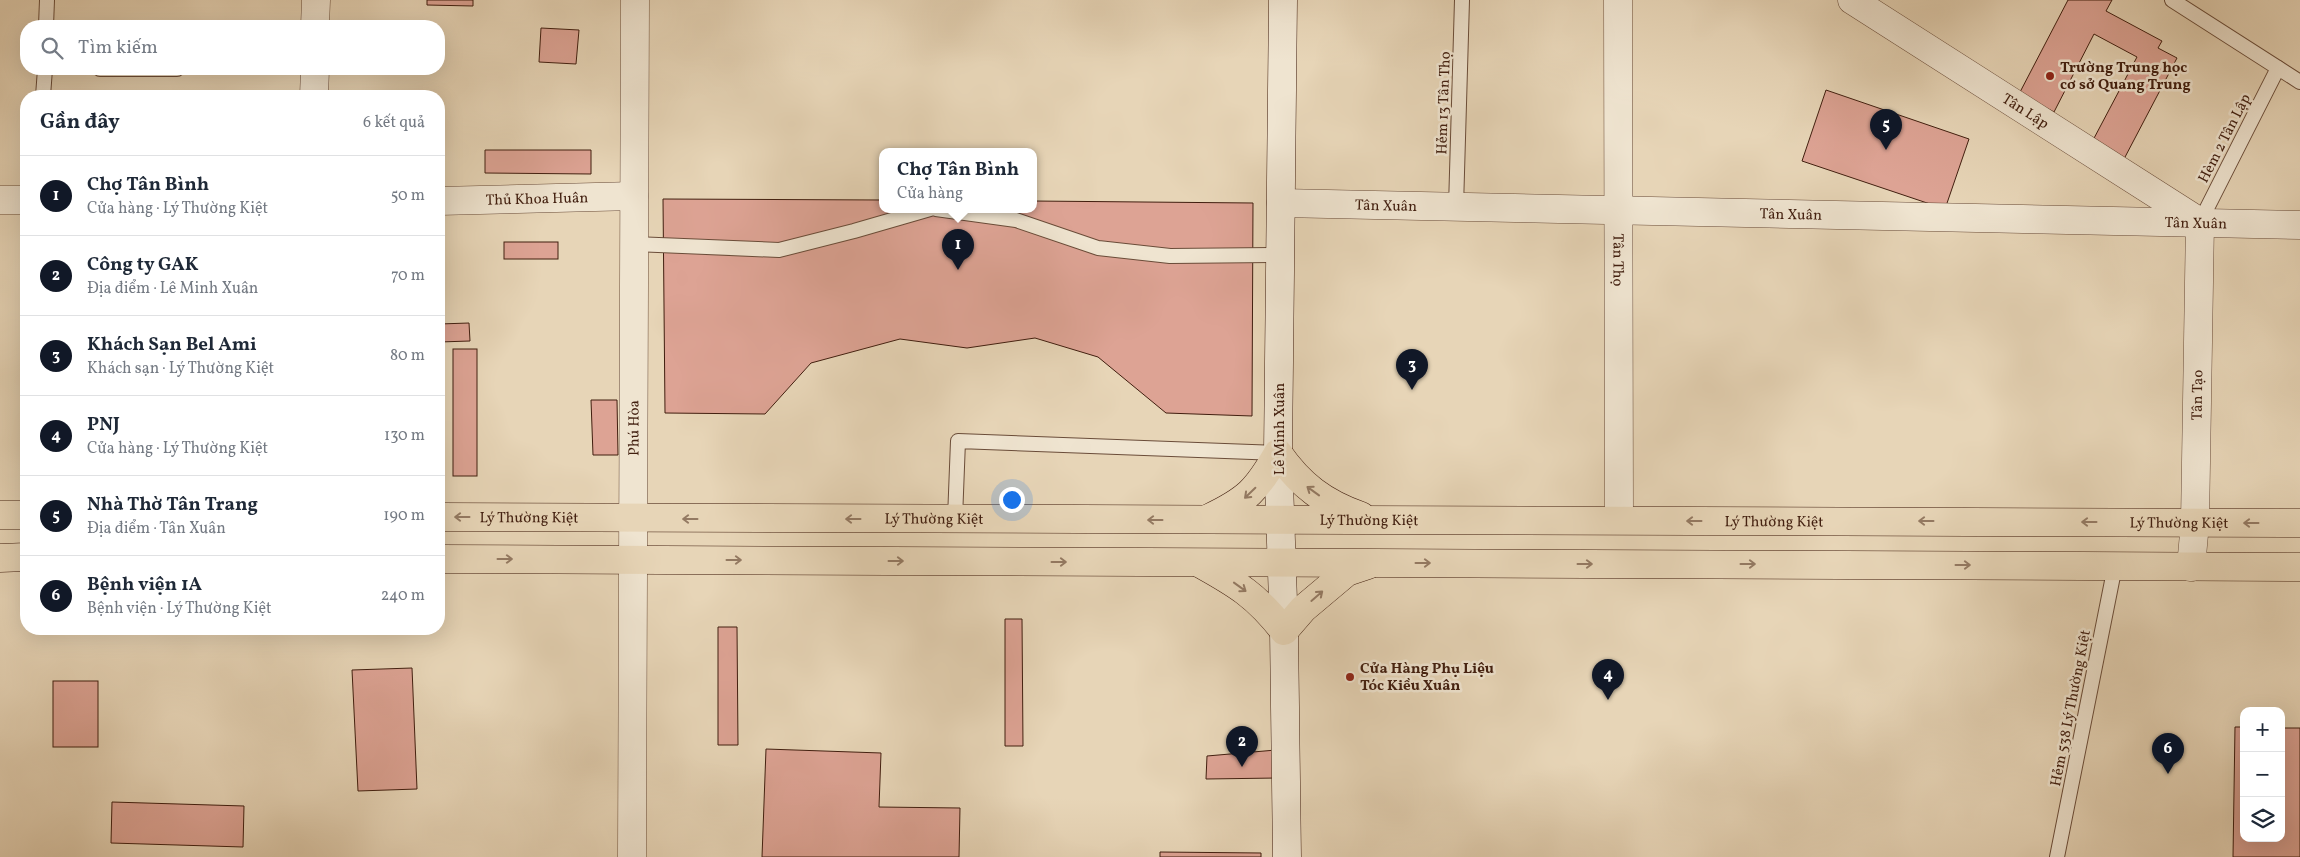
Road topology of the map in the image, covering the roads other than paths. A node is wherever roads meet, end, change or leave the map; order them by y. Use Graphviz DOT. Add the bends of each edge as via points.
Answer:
graph roads {
  1 [pos="47,0"];
  2 [pos="316,0"];
  3 [pos="635,0"];
  4 [pos="1283,0"];
  5 [pos="1462,0"];
  6 [pos="1618,0"];
  7 [pos="1852,0"];
  8 [pos="2172,0"];
  9 [pos="46,20"];
  10 [pos="316,20"];
  11 [pos="2278,68"];
  12 [pos="45,75"];
  13 [pos="315,75"];
  14 [pos="2300,82"];
  15 [pos="43,90"];
  16 [pos="314,90"];
  17 [pos="634,196"];
  18 [pos="0,200"];
  19 [pos="20,200"];
  20 [pos="445,201"];
  21 [pos="1281,203"];
  22 [pos="1456,208"];
  23 [pos="1619,210"];
  24 [pos="916,213"];
  25 [pos="965,213"];
  26 [pos="2200,222"];
  27 [pos="2300,224"];
  28 [pos="634,244"];
  29 [pos="1280,255"];
  30 [pos="1278,453"];
  31 [pos="0,515"];
  32 [pos="20,515"];
  33 [pos="445,517"];
  34 [pos="633,518"];
  35 [pos="955,519"];
  36 [pos="1280,519"];
  37 [pos="1204,520"];
  38 [pos="1372,520"];
  39 [pos="1619,520"];
  40 [pos="2195,522"];
  41 [pos="2300,523"];
  42 [pos="20,557"];
  43 [pos="0,558"];
  44 [pos="445,559"];
  45 [pos="633,560"];
  46 [pos="1198,562"];
  47 [pos="1374,562"];
  48 [pos="1281,563"];
  49 [pos="2115,566"];
  50 [pos="2192,567"];
  51 [pos="2300,567"];
  52 [pos="1284,631"];
  53 [pos="632,857"];
  54 [pos="1287,857"];
  55 [pos="2057,857"];
  1 -- 9 [label="lane"];
  2 -- 10 [label="street"];
  3 -- 17 [label="street, Phú Hòa"];
  4 -- 21 [label="street, Lê Minh Xuân"];
  5 -- 22 [label="lane, Hẻm 13 Tân Thọ"];
  6 -- 23 [label="street, Tân Thọ"];
  7 -- 26 [label="street, Tân Lập"];
  8 -- 11 [label="lane"];
  11 -- 14 [label="lane"];
  11 -- 26 [label="lane, Hèm 2 Tân Lập"];
  12 -- 15 [label="lane"];
  13 -- 16 [label="street"];
  17 -- 20 [label="street, Thủ Khoa Huân"];
  17 -- 28 [label="street, Phú Hòa"];
  18 -- 19 [label="street"];
  21 -- 22 [label="street, Tân Xuân"];
  21 -- 29 [label="street, Lê Minh Xuân"];
  22 -- 23 [label="street, Tân Xuân"];
  23 -- 26 [label="street, Tân Xuân"];
  23 -- 39 [label="street, Tân Thọ"];
  24 -- 28 [label="lane" via="778,250"];
  25 -- 29 [label="lane" via="1016,220 1098,248 1170,256"];
  26 -- 27 [label="street, Tân Xuân"];
  26 -- 40 [label="street, Tân Tạo"];
  28 -- 34 [label="street, Phú Hòa"];
  29 -- 30 [label="street, Lê Minh Xuân"];
  30 -- 35 [label="lane" via="958,442"];
  30 -- 36 [label="street, Lê Minh Xuân"];
  30 -- 37 [label="main road, one-way" via="1248,496"];
  38 -- 30 [label="main road, one-way" via="1339,508 1312,491 1294,476"];
  31 -- 32 [label="main road"];
  34 -- 33 [label="main road, Lý Thường Kiệt, one-way"];
  35 -- 34 [label="main road, Lý Thường Kiệt, one-way"];
  34 -- 45 [label="street, Phú Hòa"];
  37 -- 35 [label="main road, Lý Thường Kiệt, one-way"];
  36 -- 37 [label="main road, Lý Thường Kiệt"];
  36 -- 38 [label="main road, Lý Thường Kiệt"];
  36 -- 48 [label="street, Lê Minh Xuân"];
  38 -- 39 [label="main road, Lý Thường Kiệt"];
  40 -- 39 [label="main road, Lý Thường Kiệt, one-way"];
  41 -- 40 [label="main road, Lý Thường Kiệt, one-way"];
  40 -- 50 [label="street, Tân Tạo"];
  42 -- 43 [label="main road"];
  44 -- 45 [label="main road, one-way"];
  45 -- 46 [label="main road, one-way"];
  45 -- 53 [label="street, Phú Hòa"];
  46 -- 48 [label="main road"];
  46 -- 52 [label="main road, one-way" via="1245,590 1265,607"];
  47 -- 48 [label="main road"];
  47 -- 49 [label="main road, one-way"];
  52 -- 47 [label="main road, one-way" via="1303,609 1347,572"];
  48 -- 52 [label="street, Lê Minh Xuân"];
  49 -- 50 [label="main road"];
  49 -- 55 [label="lane, Hẻm 538 Lý Thường Kiệt"];
  50 -- 51 [label="main road"];
  52 -- 54 [label="street, Lê Minh Xuân"];
}
